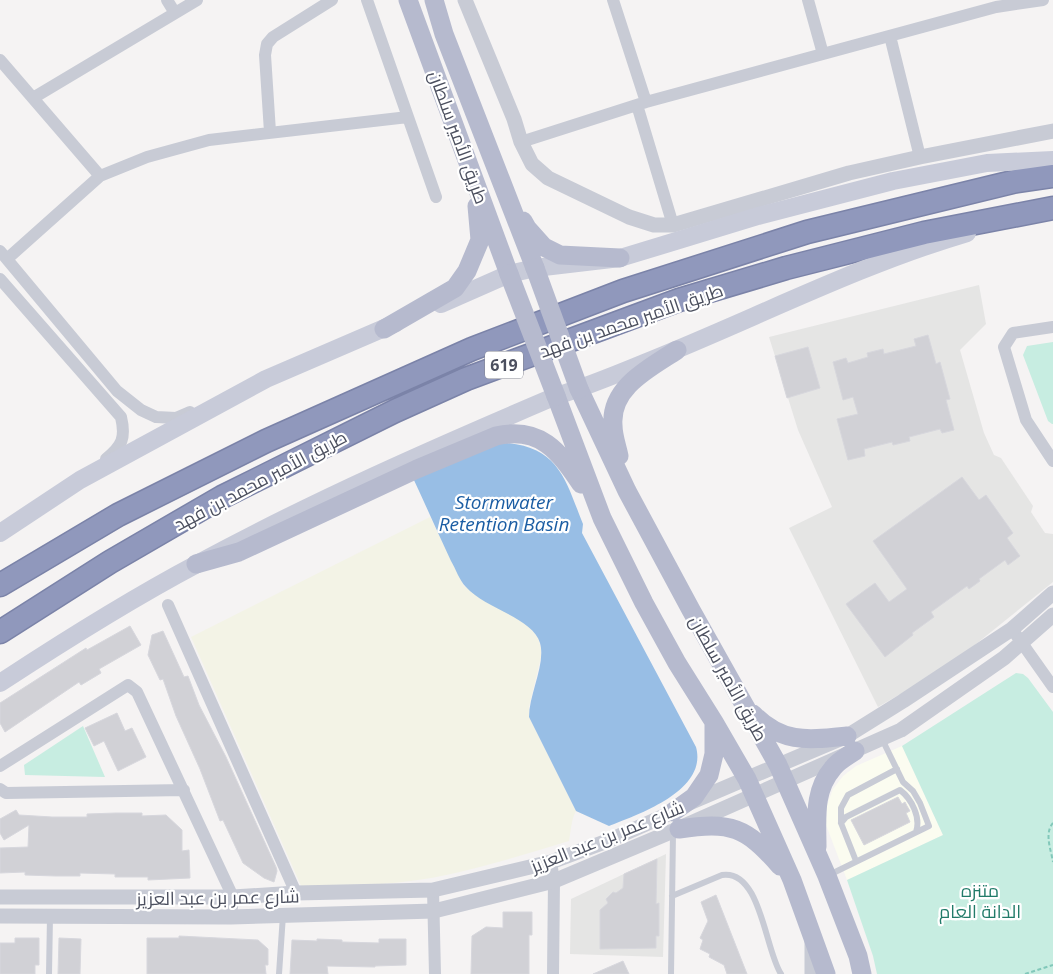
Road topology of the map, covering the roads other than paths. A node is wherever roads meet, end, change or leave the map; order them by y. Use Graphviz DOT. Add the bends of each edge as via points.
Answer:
graph roads {
  1 [pos="167,0"];
  2 [pos="197,0"];
  3 [pos="332,0"];
  4 [pos="367,0"];
  5 [pos="408,0"];
  6 [pos="434,0"];
  7 [pos="465,0"];
  8 [pos="613,0"];
  9 [pos="808,0"];
  10 [pos="1042,0"];
  11 [pos="996,4"];
  12 [pos="175,13"];
  13 [pos="890,36"];
  14 [pos="823,54"];
  15 [pos="0,60"];
  16 [pos="33,98"];
  17 [pos="642,103"];
  18 [pos="408,117"];
  19 [pos="1053,131"];
  20 [pos="270,132"];
  21 [pos="521,142"];
  22 [pos="464,152"];
  23 [pos="920,156"];
  24 [pos="1053,160"];
  25 [pos="493,161"];
  26 [pos="100,176"];
  27 [pos="1053,176"];
  28 [pos="436,196"];
  29 [pos="1053,208"];
  30 [pos="673,225"];
  31 [pos="2,254"];
  32 [pos="620,258"];
  33 [pos="535,268"];
  34 [pos="509,274"];
  35 [pos="0,279"];
  36 [pos="1053,327"];
  37 [pos="384,329"];
  38 [pos="677,350"];
  39 [pos="266,379"];
  40 [pos="579,389"];
  41 [pos="556,396"];
  42 [pos="1049,445"];
  43 [pos="1053,461"];
  44 [pos="80,480"];
  45 [pos="627,491"];
  46 [pos="602,518"];
  47 [pos="0,533"];
  48 [pos="196,564"];
  49 [pos="0,585"];
  50 [pos="1053,592"];
  51 [pos="168,605"];
  52 [pos="1053,615"];
  53 [pos="1012,629"];
  54 [pos="0,632"];
  55 [pos="1022,643"];
  56 [pos="0,683"];
  57 [pos="1053,688"];
  58 [pos="742,702"];
  59 [pos="714,722"];
  60 [pos="881,738"];
  61 [pos="851,744"];
  62 [pos="0,766"];
  63 [pos="897,770"];
  64 [pos="781,773"];
  65 [pos="750,787"];
  66 [pos="0,789"];
  67 [pos="184,790"];
  68 [pos="841,823"];
  69 [pos="675,824"];
  70 [pos="916,832"];
  71 [pos="818,854"];
  72 [pos="551,862"];
  73 [pos="856,862"];
  74 [pos="827,876"];
  75 [pos="792,880"];
  76 [pos="554,881"];
  77 [pos="434,890"];
  78 [pos="296,893"];
  79 [pos="672,896"];
  80 [pos="233,897"];
  81 [pos="0,898"];
  82 [pos="434,911"];
  83 [pos="283,915"];
  84 [pos="0,916"];
  85 [pos="50,916"];
  86 [pos="232,917"];
  87 [pos="814,973"];
  88 [pos="49,974"];
  89 [pos="279,974"];
  90 [pos="435,974"];
  91 [pos="553,974"];
  92 [pos="671,974"];
  93 [pos="781,974"];
  94 [pos="862,974"];
  1 -- 12 [label="street"];
  2 -- 12 [label="street"];
  3 -- 20 [label="street" via="267,44"];
  4 -- 18 [label="street"];
  5 -- 22 [label="main road, طريق الأمير سلطان"];
  6 -- 25 [label="main road, طريق الأمير سلطان"];
  7 -- 21 [label="street"];
  8 -- 17 [label="street"];
  9 -- 14 [label="street"];
  10 -- 11 [label="street"];
  11 -- 13 [label="street"];
  12 -- 16 [label="street"];
  13 -- 14 [label="street"];
  13 -- 23 [label="street"];
  14 -- 17 [label="street"];
  15 -- 16 [label="street"];
  16 -- 26 [label="street"];
  17 -- 21 [label="street"];
  17 -- 30 [label="street"];
  18 -- 20 [label="street"];
  18 -- 28 [label="street"];
  19 -- 23 [label="street"];
  20 -- 26 [label="street" via="209,140 147,157"];
  21 -- 30 [label="street" via="532,164 548,178 629,217 654,225"];
  22 -- 34 [label="main road, طريق الأمير سلطان"];
  22 -- 37 [label="main road" via="477,205 480,240 474,258 454,288"];
  23 -- 30 [label="street" via="849,173"];
  24 -- 32 [label="main road" via="987,163 894,181 758,216"];
  25 -- 32 [label="main road" via="527,228 544,247 560,255"];
  25 -- 33 [label="main road, طريق الأمير سلطان"];
  26 -- 31 [label="street"];
  27 -- 49 [label="highway, طريق الأمير محمد بن فهد / 619" via="807,232 623,291 472,349 266,441 127,510"];
  29 -- 38 [label="main road" via="866,268"];
  29 -- 54 [label="highway, طريق الأمير محمد بن فهد / 619" via="924,233 777,271 679,300 466,379 222,497 110,562"];
  31 -- 39 [label="street" via="117,391 141,410 156,417 176,418"];
  32 -- 33 [label="main road"];
  33 -- 34 [label="main road"];
  33 -- 40 [label="main road, طريق الأمير سلطان, bridge"];
  34 -- 37 [label="main road"];
  34 -- 41 [label="main road, طريق الأمير سلطان, bridge"];
  35 -- 44 [label="street" via="121,418 124,428 118,449"];
  36 -- 42 [label="street" via="1013,333 1004,347 1026,420"];
  37 -- 39 [label="main road"];
  38 -- 40 [label="main road"];
  38 -- 45 [label="main road" via="629,384 614,409 613,426"];
  39 -- 44 [label="main road"];
  40 -- 41 [label="main road"];
  40 -- 45 [label="main road, طريق الأمير سلطان"];
  41 -- 46 [label="main road, طريق الأمير سلطان"];
  41 -- 48 [label="main road" via="314,503"];
  42 -- 43 [label="street"];
  44 -- 47 [label="main road"];
  45 -- 58 [label="main road, طريق الأمير سلطان"];
  46 -- 48 [label="main road" via="566,461 546,443 532,436 508,433 416,469 239,552"];
  46 -- 59 [label="main road, طريق الأمير سلطان" via="644,603"];
  48 -- 56 [label="main road" via="84,629"];
  50 -- 53 [label="street"];
  51 -- 78 [label="street"];
  52 -- 55 [label="street"];
  53 -- 55 [label="street"];
  53 -- 61 [label="street" via="903,701"];
  55 -- 57 [label="street"];
  55 -- 60 [label="street" via="901,730"];
  58 -- 61 [label="main road" via="766,727 792,738"];
  58 -- 64 [label="main road, طريق الأمير سلطان"];
  59 -- 65 [label="main road, طريق الأمير سلطان"];
  59 -- 69 [label="main road" via="714,754 709,775"];
  60 -- 61 [label="street"];
  60 -- 63 [label="lane"];
  61 -- 64 [label="street"];
  61 -- 71 [label="main road" via="820,789 817,803"];
  62 -- 67 [label="street" via="128,685 137,692"];
  63 -- 68 [label="lane" via="848,795 841,808"];
  63 -- 70 [label="lane" via="920,803 929,826"];
  64 -- 65 [label="street, شارع عمر بن عبد العزيز"];
  64 -- 71 [label="main road, طريق الأمير سلطان"];
  65 -- 69 [label="street, شارع عمر بن عبد العزيز"];
  65 -- 75 [label="main road, طريق الأمير سلطان"];
  66 -- 67 [label="street" via="6,793"];
  67 -- 80 [label="street"];
  68 -- 70 [label="lane" via="846,817 900,790 913,806 918,825"];
  68 -- 73 [label="lane"];
  69 -- 72 [label="street" via="610,840"];
  69 -- 75 [label="main road" via="718,825 746,834 765,849"];
  69 -- 76 [label="street, شارع عمر بن عبد العزيز"];
  69 -- 79 [label="lane"];
  70 -- 73 [label="lane"];
  71 -- 74 [label="main road, طريق الأمير سلطان"];
  72 -- 76 [label="street"];
  72 -- 77 [label="street"];
  73 -- 74 [label="lane"];
  74 -- 94 [label="main road, طريق الأمير سلطان"];
  75 -- 87 [label="main road, طريق الأمير سلطان" via="812,935"];
  76 -- 82 [label="street, شارع عمر بن عبد العزيز"];
  76 -- 91 [label="street"];
  77 -- 78 [label="street"];
  77 -- 82 [label="street"];
  78 -- 80 [label="street"];
  79 -- 92 [label="lane"];
  79 -- 93 [label="lane" via="722,875 736,876 752,891"];
  80 -- 81 [label="street"];
  80 -- 86 [label="street"];
  82 -- 83 [label="street, شارع عمر بن عبد العزيز"];
  82 -- 90 [label="street"];
  83 -- 86 [label="street, شارع عمر بن عبد العزيز"];
  83 -- 89 [label="lane"];
  84 -- 85 [label="street, شارع عمر بن عبد العزيز"];
  85 -- 86 [label="street, شارع عمر بن عبد العزيز"];
  85 -- 88 [label="lane"];
}
